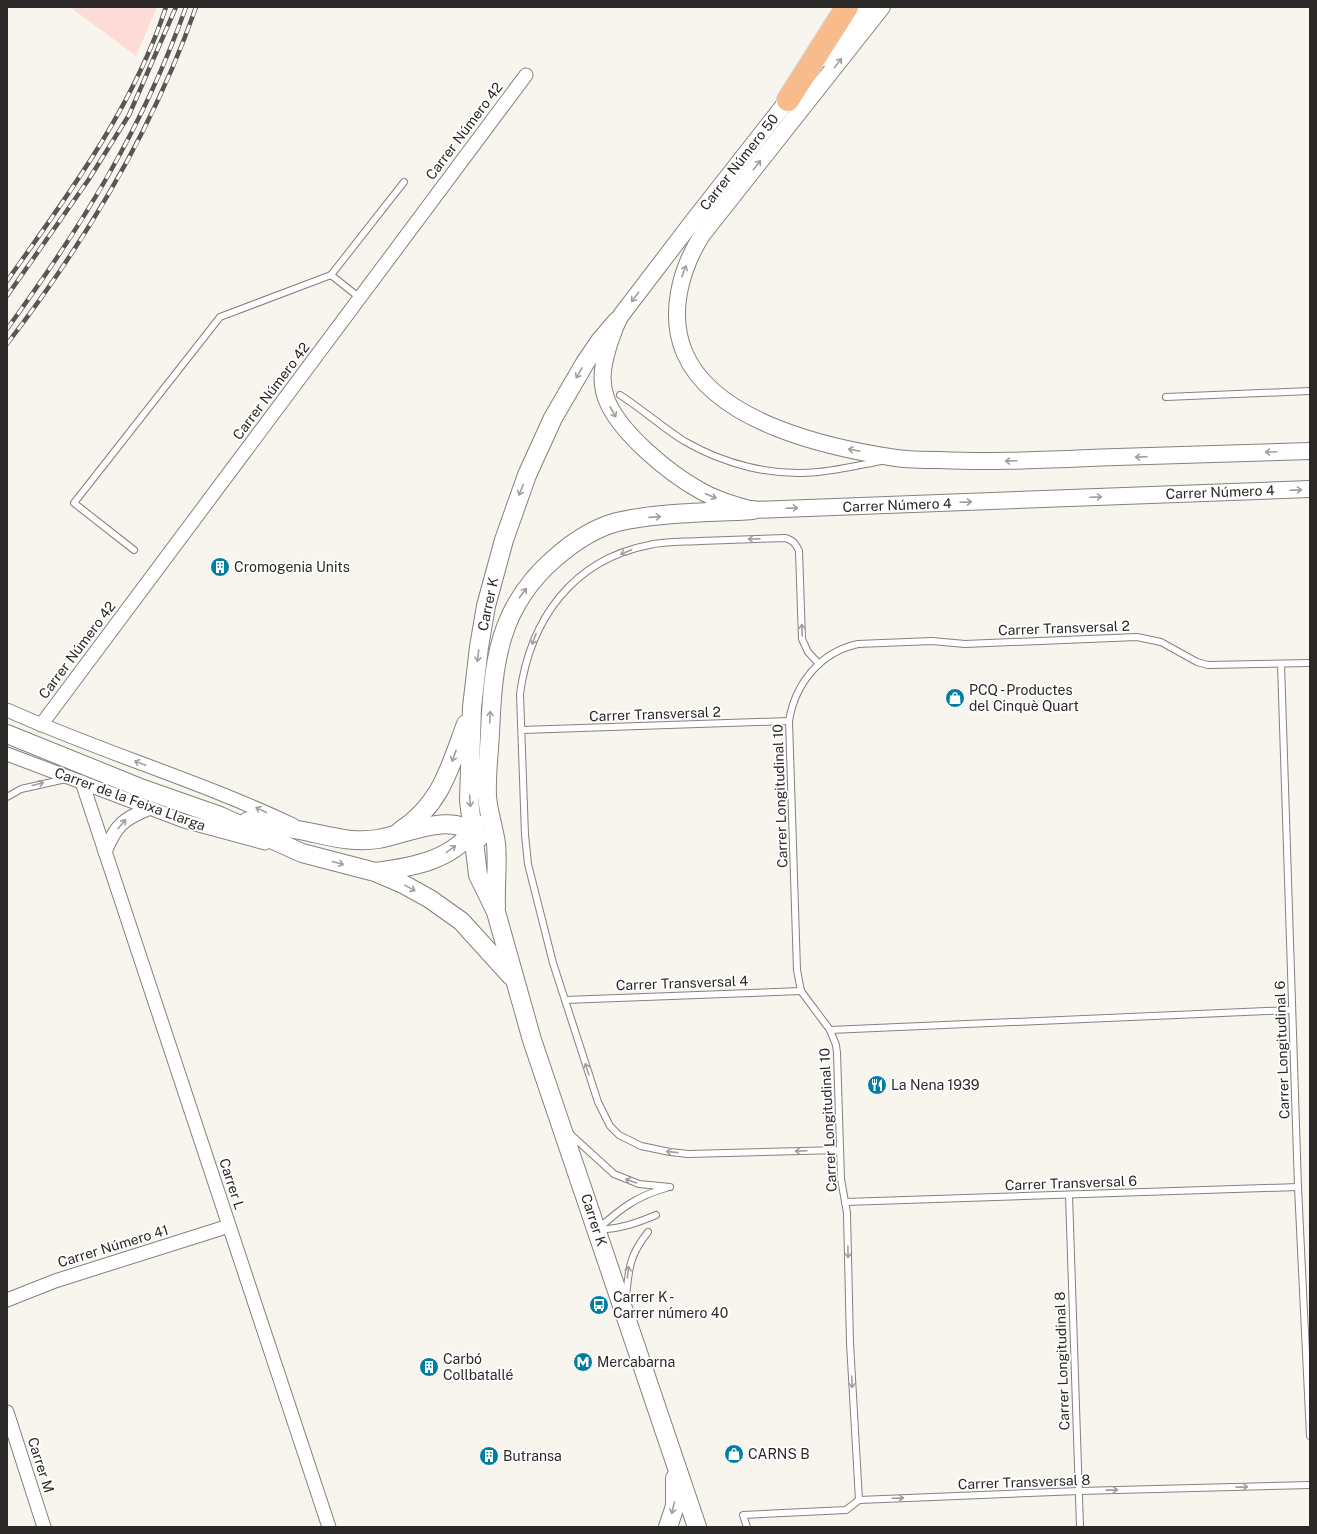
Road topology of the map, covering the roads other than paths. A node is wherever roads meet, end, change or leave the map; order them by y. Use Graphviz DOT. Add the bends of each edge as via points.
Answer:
graph roads {
  1 [pos="847,7"];
  2 [pos="866,7"];
  3 [pos="882,7"];
  4 [pos="526,75"];
  5 [pos="788,100"];
  6 [pos="404,182"];
  7 [pos="331,276"];
  8 [pos="360,298"];
  9 [pos="617,321"];
  10 [pos="1310,391"];
  11 [pos="620,395"];
  12 [pos="1166,397"];
  13 [pos="1310,451"];
  14 [pos="898,458"];
  15 [pos="1310,489"];
  16 [pos="753,510"];
  17 [pos="134,550"];
  18 [pos="1310,663"];
  19 [pos="819,664"];
  20 [pos="1281,664"];
  21 [pos="472,706"];
  22 [pos="7,710"];
  23 [pos="7,717"];
  24 [pos="789,721"];
  25 [pos="41,725"];
  26 [pos="522,730"];
  27 [pos="7,734"];
  28 [pos="7,754"];
  29 [pos="76,780"];
  30 [pos="7,797"];
  31 [pos="487,798"];
  32 [pos="150,808"];
  33 [pos="220,816"];
  34 [pos="473,831"];
  35 [pos="310,832"];
  36 [pos="383,838"];
  37 [pos="105,852"];
  38 [pos="302,853"];
  39 [pos="375,872"];
  40 [pos="496,874"];
  41 [pos="496,912"];
  42 [pos="514,979"];
  43 [pos="801,991"];
  44 [pos="565,1000"];
  45 [pos="1292,1010"];
  46 [pos="830,1030"];
  47 [pos="563,1128"];
  48 [pos="840,1150"];
  49 [pos="1298,1187"];
  50 [pos="1069,1195"];
  51 [pos="845,1202"];
  52 [pos="656,1215"];
  53 [pos="229,1226"];
  54 [pos="597,1230"];
  55 [pos="648,1232"];
  56 [pos="7,1300"];
  57 [pos="624,1311"];
  58 [pos="7,1412"];
  59 [pos="1310,1436"];
  60 [pos="674,1461"];
  61 [pos="1310,1485"];
  62 [pos="1078,1491"];
  63 [pos="859,1500"];
  64 [pos="44,1527"];
  65 [pos="329,1527"];
  66 [pos="668,1527"];
  67 [pos="697,1527"];
  68 [pos="747,1527"];
  69 [pos="1080,1527"];
  1 -- 5 [label="highway"];
  2 -- 5 [label="street, Carrer Número 50"];
  14 -- 3 [label="street, Carrer Número 50, one-way" via="792,435 750,416 721,399 698,377 688,361 681,344 676,309 682,275 702,235"];
  4 -- 8 [label="street, Carrer Número 42"];
  5 -- 9 [label="street, Carrer Número 50, one-way"];
  6 -- 7 [label="lane"];
  7 -- 8 [label="lane"];
  7 -- 17 [label="lane" via="220,317 74,503"];
  8 -- 25 [label="street, Carrer Número 42"];
  9 -- 16 [label="street, Carrer Número 4, one-way" via="604,358 604,388 606,398 622,427 634,440 701,492"];
  9 -- 21 [label="main road, Carrer K, one-way" via="585,363 553,418 515,506 494,571 486,606"];
  10 -- 12 [label="lane"];
  11 -- 14 [label="lane" via="683,440 718,457 748,466 792,473 818,472"];
  13 -- 14 [label="street, one-way" via="976,462"];
  16 -- 15 [label="street, Carrer Número 4, one-way"];
  31 -- 16 [label="main road, Carrer K, one-way" via="491,712 500,640 519,598 535,578 566,548 616,523 644,518"];
  18 -- 20 [label="lane, Carrer Transversal 2"];
  19 -- 20 [label="lane, Carrer Transversal 2" via="838,650 858,644 932,641 965,644 1137,637 1161,642 1197,662 1208,665"];
  19 -- 24 [label="lane, Carrer Longitudinal 10" via="799,689"];
  19 -- 26 [label="lane, one-way" via="808,652 802,639 799,552 793,542 785,538 650,544 609,559 585,573 568,587 552,606 538,629 524,671 520,694"];
  20 -- 45 [label="lane, Carrer Longitudinal 6"];
  21 -- 34 [label="main road, Carrer K, one-way" via="469,784"];
  21 -- 36 [label="main road, Carrer de la Feixa Llarga, one-way" via="446,777 430,806 413,823"];
  22 -- 25 [label="street, Carrer de la Feixa Llarga"];
  23 -- 25 [label="street, Carrer de la Feixa Llarga" via="18,722"];
  24 -- 26 [label="lane, Carrer Transversal 2"];
  24 -- 43 [label="lane, Carrer Longitudinal 10" via="797,970"];
  35 -- 25 [label="street, Carrer de la Feixa Llarga, one-way" via="245,802"];
  26 -- 44 [label="lane" via="528,864 541,920"];
  27 -- 33 [label="main road, Carrer de la Feixa Llarga" via="143,789"];
  28 -- 29 [label="street, Carrer de la Feixa Llarga"];
  30 -- 29 [label="lane, one-way" via="20,789"];
  29 -- 32 [label="street, Carrer de la Feixa Llarga"];
  29 -- 37 [label="street, Carrer L"];
  31 -- 34 [label="main road, Carrer de la Feixa Llarga"];
  31 -- 40 [label="main road, Carrer K" via="496,844"];
  37 -- 32 [label="street, one-way" via="112,835 127,817"];
  32 -- 38 [label="street, Carrer de la Feixa Llarga" via="184,821"];
  33 -- 35 [label="main road, Carrer de la Feixa Llarga"];
  33 -- 38 [label="main road, Carrer de la Feixa Llarga"];
  34 -- 36 [label="main road, Carrer de la Feixa Llarga" via="451,825 434,826"];
  39 -- 34 [label="main road, Carrer de la Feixa Llarga, one-way" via="426,863 441,856"];
  34 -- 40 [label="main road" via="481,841"];
  34 -- 41 [label="main road, Carrer K" via="478,875"];
  35 -- 36 [label="main road, Carrer de la Feixa Llarga" via="348,840"];
  37 -- 53 [label="street, Carrer L"];
  38 -- 39 [label="main road, Carrer de la Feixa Llarga, one-way"];
  39 -- 42 [label="main road, Carrer de la Feixa Llarga, one-way" via="430,899 461,921"];
  40 -- 41 [label="main road, Carrer K"];
  41 -- 42 [label="main road, Carrer K"];
  42 -- 47 [label="main road, Carrer K"];
  43 -- 44 [label="lane, Carrer Transversal 4"];
  43 -- 46 [label="lane, Carrer Longitudinal 10"];
  48 -- 44 [label="lane, one-way" via="688,1154 654,1150 619,1135 610,1126 598,1102"];
  45 -- 46 [label="lane"];
  45 -- 49 [label="lane, Carrer Longitudinal 6"];
  46 -- 48 [label="lane, Carrer Longitudinal 10" via="837,1053"];
  47 -- 54 [label="main road, Carrer K"];
  54 -- 47 [label="lane, one-way" via="639,1197 670,1187 639,1184 614,1174"];
  48 -- 51 [label="lane, Carrer Longitudinal 10"];
  49 -- 50 [label="lane, Carrer Transversal 6"];
  49 -- 59 [label="lane, Carrer Longitudinal 6"];
  50 -- 51 [label="lane, Carrer Transversal 6"];
  50 -- 62 [label="lane, Carrer Longitudinal 8"];
  51 -- 63 [label="lane, Carrer Longitudinal 10, one-way"];
  52 -- 54 [label="lane" via="630,1225"];
  53 -- 56 [label="street, Carrer Número 41" via="55,1281"];
  53 -- 65 [label="street, Carrer L"];
  54 -- 57 [label="main road, Carrer K"];
  57 -- 55 [label="lane, one-way" via="629,1266 633,1254"];
  57 -- 60 [label="main road, Carrer K"];
  58 -- 64 [label="street, Carrer M"];
  60 -- 66 [label="main road, one-way" via="674,1506"];
  60 -- 67 [label="main road, Carrer K"];
  62 -- 61 [label="lane, Carrer Transversal 8, one-way"];
  63 -- 62 [label="lane, Carrer Transversal 8, one-way"];
  62 -- 69 [label="lane, Carrer Longitudinal 8"];
  63 -- 68 [label="lane, Carrer Transversal 8" via="846,1510 743,1515"];
}
